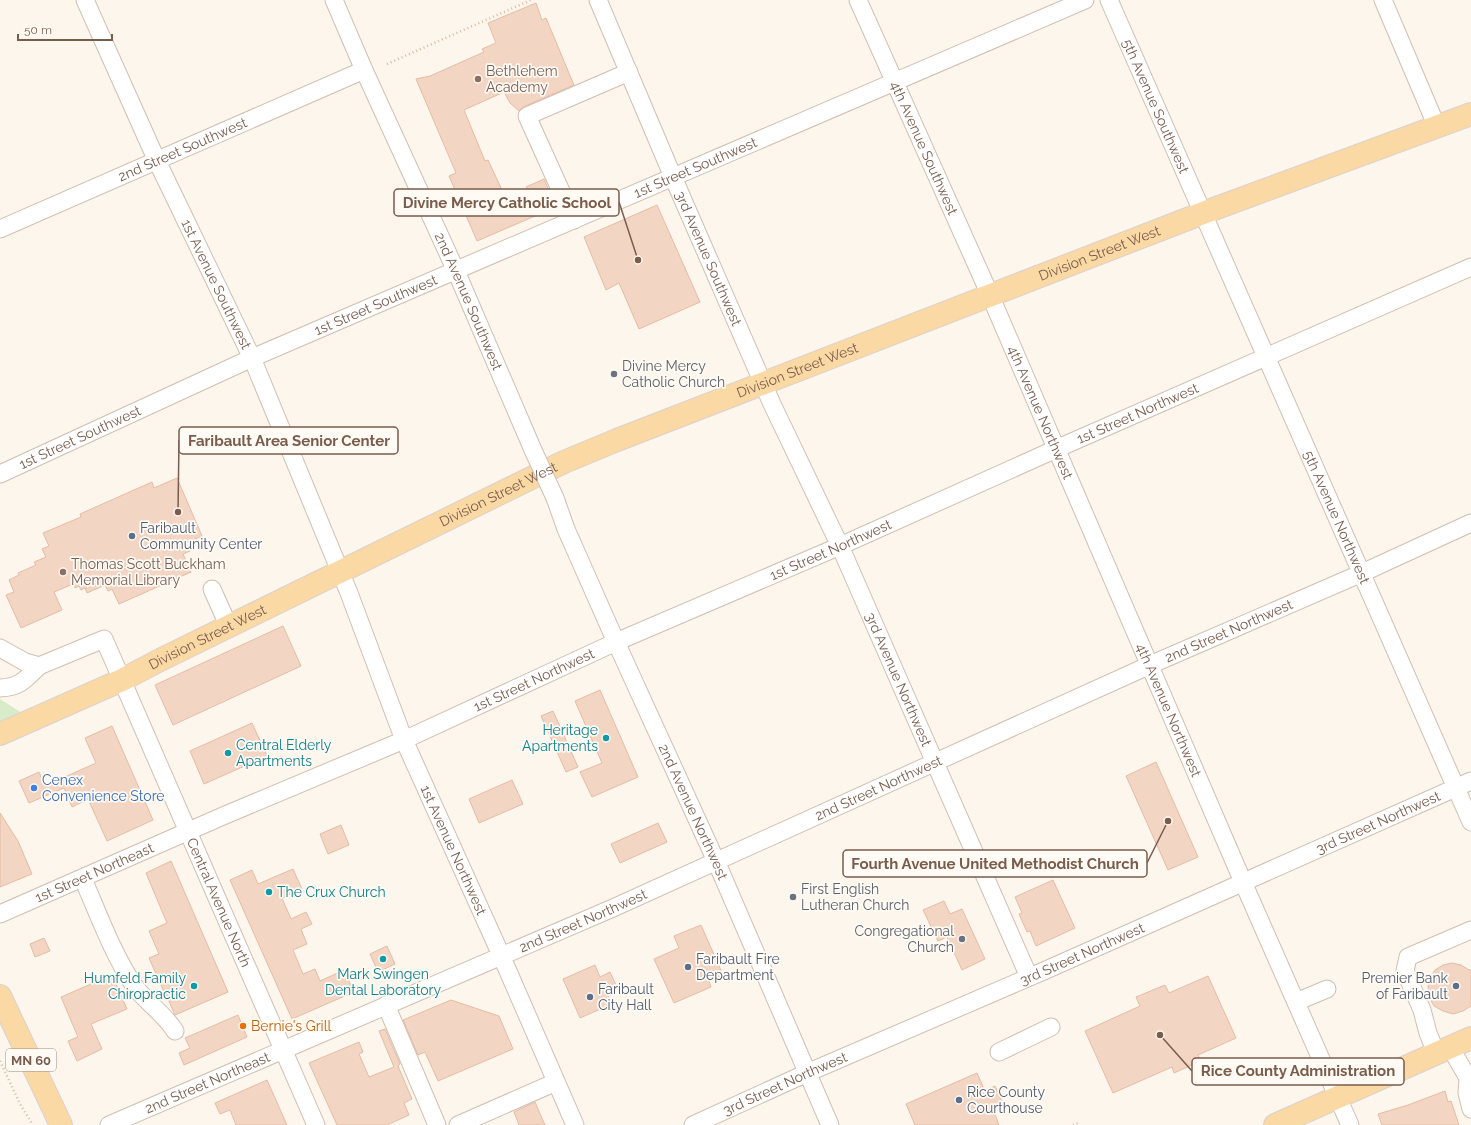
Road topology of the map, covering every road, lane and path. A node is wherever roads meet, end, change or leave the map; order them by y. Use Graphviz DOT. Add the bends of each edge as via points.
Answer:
graph roads {
  1 [pos="85,0"];
  2 [pos="334,0"];
  3 [pos="531,0"];
  4 [pos="598,0"];
  5 [pos="858,0"];
  6 [pos="1085,0"];
  7 [pos="1109,0"];
  8 [pos="1383,0"];
  9 [pos="387,64"];
  10 [pos="364,70"];
  11 [pos="629,72"];
  12 [pos="894,82"];
  13 [pos="1471,114"];
  14 [pos="1437,127"];
  15 [pos="157,161"];
  16 [pos="673,177"];
  17 [pos="1203,213"];
  18 [pos="574,220"];
  19 [pos="0,229"];
  20 [pos="1471,267"];
  21 [pos="456,271"];
  22 [pos="990,295"];
  23 [pos="1265,357"];
  24 [pos="252,358"];
  25 [pos="763,383"];
  26 [pos="1056,449"];
  27 [pos="0,474"];
  28 [pos="555,498"];
  29 [pos="1471,523"];
  30 [pos="840,546"];
  31 [pos="340,572"];
  32 [pos="1362,573"];
  33 [pos="212,589"];
  34 [pos="229,627"];
  35 [pos="616,642"];
  36 [pos="0,648"];
  37 [pos="1150,665"];
  38 [pos="39,666"];
  39 [pos="122,680"];
  40 [pos="0,688"];
  41 [pos="0,734"];
  42 [pos="404,740"];
  43 [pos="936,763"];
  44 [pos="1463,784"];
  45 [pos="1471,822"];
  46 [pos="189,831"];
  47 [pos="716,861"];
  48 [pos="83,879"];
  49 [pos="1243,882"];
  50 [pos="0,914"];
  51 [pos="1471,930"];
  52 [pos="501,956"];
  53 [pos="1029,977"];
  54 [pos="1327,989"];
  55 [pos="0,996"];
  56 [pos="1296,1002"];
  57 [pos="386,1004"];
  58 [pos="1051,1028"];
  59 [pos="175,1031"];
  60 [pos="1471,1038"];
  61 [pos="284,1049"];
  62 [pos="1443,1050"];
  63 [pos="999,1052"];
  64 [pos="0,1061"];
  65 [pos="807,1073"];
  66 [pos="1469,1078"];
  67 [pos="556,1082"];
  68 [pos="1337,1097"];
  69 [pos="1471,1109"];
  70 [pos="1080,1122"];
  71 [pos="32,1125"];
  72 [pos="61,1125"];
  73 [pos="109,1125"];
  74 [pos="316,1125"];
  75 [pos="437,1125"];
  76 [pos="458,1125"];
  77 [pos="575,1125"];
  78 [pos="693,1125"];
  79 [pos="830,1125"];
  80 [pos="1073,1125"];
  81 [pos="1275,1125"];
  82 [pos="1350,1125"];
  1 -- 15 [label="street, 1st Avenue Southwest"];
  2 -- 10 [label="street, 2nd Avenue Southwest"];
  3 -- 9 [label="path"];
  4 -- 11 [label="street, 3rd Avenue Southwest"];
  5 -- 12 [label="street, 4th Avenue Southwest"];
  6 -- 12 [label="street, 1st Street Southwest"];
  7 -- 17 [label="street, 5th Avenue Southwest"];
  8 -- 14 [label="street"];
  10 -- 15 [label="street, 2nd Street Southwest"];
  10 -- 21 [label="street, 2nd Avenue Southwest"];
  11 -- 16 [label="street, 3rd Avenue Southwest"];
  11 -- 18 [label="street" via="527,116"];
  12 -- 16 [label="street, 1st Street Southwest"];
  12 -- 22 [label="street, 4th Avenue Southwest"];
  13 -- 14 [label="main road, Division Street West"];
  14 -- 17 [label="main road, Division Street West"];
  15 -- 19 [label="street, 2nd Street Southwest"];
  15 -- 24 [label="street, 1st Avenue Southwest"];
  16 -- 18 [label="street, 1st Street Southwest"];
  16 -- 25 [label="street, 3rd Avenue Southwest"];
  17 -- 22 [label="main road, Division Street West"];
  17 -- 23 [label="street, 5th Avenue Northwest"];
  18 -- 21 [label="street, 1st Street Southwest"];
  20 -- 23 [label="street, 1st Street Northwest"];
  21 -- 24 [label="street, 1st Street Southwest"];
  21 -- 28 [label="street, 2nd Avenue Southwest, bridge"];
  22 -- 25 [label="main road, Division Street West"];
  22 -- 26 [label="street, 4th Avenue Northwest"];
  23 -- 26 [label="street, 1st Street Northwest"];
  23 -- 32 [label="street, 5th Avenue Northwest"];
  24 -- 27 [label="street, 1st Street Southwest"];
  24 -- 31 [label="street, 1st Avenue Southwest"];
  25 -- 30 [label="street, 3rd Avenue Northwest"];
  25 -- 31 [label="main road, Division Street West" via="564,462"];
  26 -- 30 [label="street, 1st Street Northwest"];
  26 -- 37 [label="street, 4th Avenue Northwest"];
  28 -- 35 [label="street, 2nd Avenue Northwest"];
  29 -- 32 [label="street, 2nd Street Northwest"];
  30 -- 35 [label="street, 1st Street Northwest"];
  30 -- 43 [label="street, 3rd Avenue Northwest"];
  31 -- 34 [label="main road, Division Street West"];
  31 -- 42 [label="street, 1st Avenue Northwest"];
  32 -- 37 [label="street, 2nd Street Northwest"];
  32 -- 44 [label="street, 5th Avenue Northwest"];
  33 -- 34 [label="street"];
  34 -- 39 [label="main road, Division Street West"];
  35 -- 42 [label="street, 1st Street Northwest"];
  35 -- 47 [label="street, 2nd Avenue Northwest"];
  36 -- 38 [label="street" via="25,662"];
  37 -- 43 [label="street, 2nd Street Northwest"];
  37 -- 49 [label="street, 4th Avenue Northwest"];
  38 -- 39 [label="street, Central Avenue North" via="104,639"];
  38 -- 40 [label="street" via="23,683"];
  39 -- 41 [label="main road, Division Street West"];
  39 -- 46 [label="street, Central Avenue North"];
  42 -- 46 [label="street, 1st Street Northwest"];
  42 -- 52 [label="street, 1st Avenue Northwest"];
  43 -- 47 [label="street, 2nd Street Northwest"];
  43 -- 53 [label="street, 3rd Avenue Northwest"];
  44 -- 45 [label="street, 5th Avenue Northwest"];
  44 -- 49 [label="street, 3rd Street Northwest"];
  46 -- 48 [label="street, 1st Street Northeast"];
  46 -- 61 [label="street, Central Avenue North"];
  47 -- 52 [label="street, 2nd Street Northwest"];
  47 -- 65 [label="street, 2nd Avenue Northwest"];
  48 -- 50 [label="street, 1st Street Northeast"];
  48 -- 59 [label="street" via="133,985 152,1007 170,1022"];
  49 -- 53 [label="street, 3rd Street Northwest"];
  49 -- 56 [label="street, 4th Avenue Northwest"];
  51 -- 62 [label="street" via="1408,957 1405,971 1422,1010 1428,1033"];
  52 -- 57 [label="street, 2nd Street Northwest"];
  52 -- 67 [label="street, 1st Avenue Northwest"];
  53 -- 65 [label="street, 3rd Street Northwest"];
  54 -- 56 [label="street"];
  55 -- 72 [label="main road, MN 60"];
  56 -- 68 [label="street, 4th Avenue Northwest"];
  57 -- 61 [label="street, 2nd Street Northwest"];
  57 -- 75 [label="street"];
  58 -- 63 [label="street"];
  60 -- 62 [label="main road"];
  61 -- 73 [label="street, 2nd Street Northeast"];
  61 -- 74 [label="street, Central Avenue North"];
  62 -- 66 [label="street"];
  62 -- 68 [label="main road"];
  64 -- 71 [label="path"];
  65 -- 78 [label="street, 3rd Street Northwest"];
  65 -- 79 [label="street, 2nd Avenue Northwest"];
  66 -- 69 [label="street" via="1466,1093"];
  67 -- 76 [label="street"];
  67 -- 77 [label="street, 1st Avenue Northwest"];
  68 -- 81 [label="main road"];
  68 -- 82 [label="street, 4th Avenue Northwest"];
  70 -- 80 [label="path"];
}
